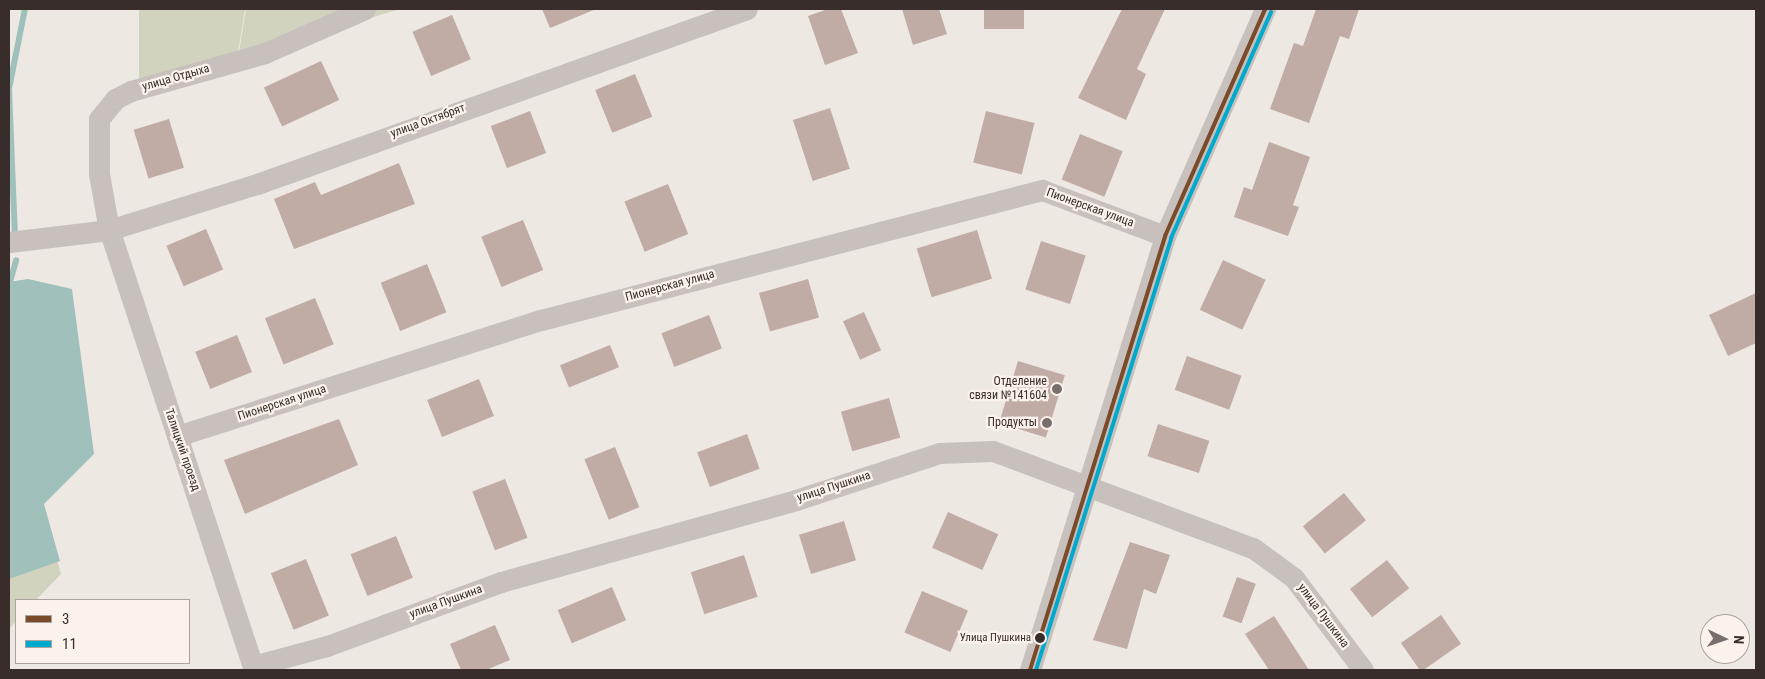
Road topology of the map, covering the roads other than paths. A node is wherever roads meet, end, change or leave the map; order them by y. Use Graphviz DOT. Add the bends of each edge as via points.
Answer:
graph roads {
  1 [pos="365,9"];
  2 [pos="747,9"];
  3 [pos="1265,9"];
  4 [pos="108,230"];
  5 [pos="1165,236"];
  6 [pos="9,242"];
  7 [pos="177,436"];
  8 [pos="1089,488"];
  9 [pos="254,668"];
  10 [pos="1030,670"];
  11 [pos="1364,670"];
  1 -- 4 [label="street, улица Отдыха" via="266,53 115,99 99,119 99,174"];
  2 -- 4 [label="street, улица Октябрят" via="257,184"];
  3 -- 5 [label="street"];
  4 -- 6 [label="street, улица Октябрят"];
  4 -- 7 [label="street, Талицкий проезд"];
  5 -- 7 [label="street, Пионерская улица" via="1042,190 541,320"];
  5 -- 8 [label="street"];
  7 -- 9 [label="street, Талицкий проезд"];
  8 -- 9 [label="street, улица Пушкина" via="992,451 940,453 796,500 501,582 327,646"];
  8 -- 10 [label="street"];
  8 -- 11 [label="street, улица Пушкина" via="1253,548 1294,578"];
}
